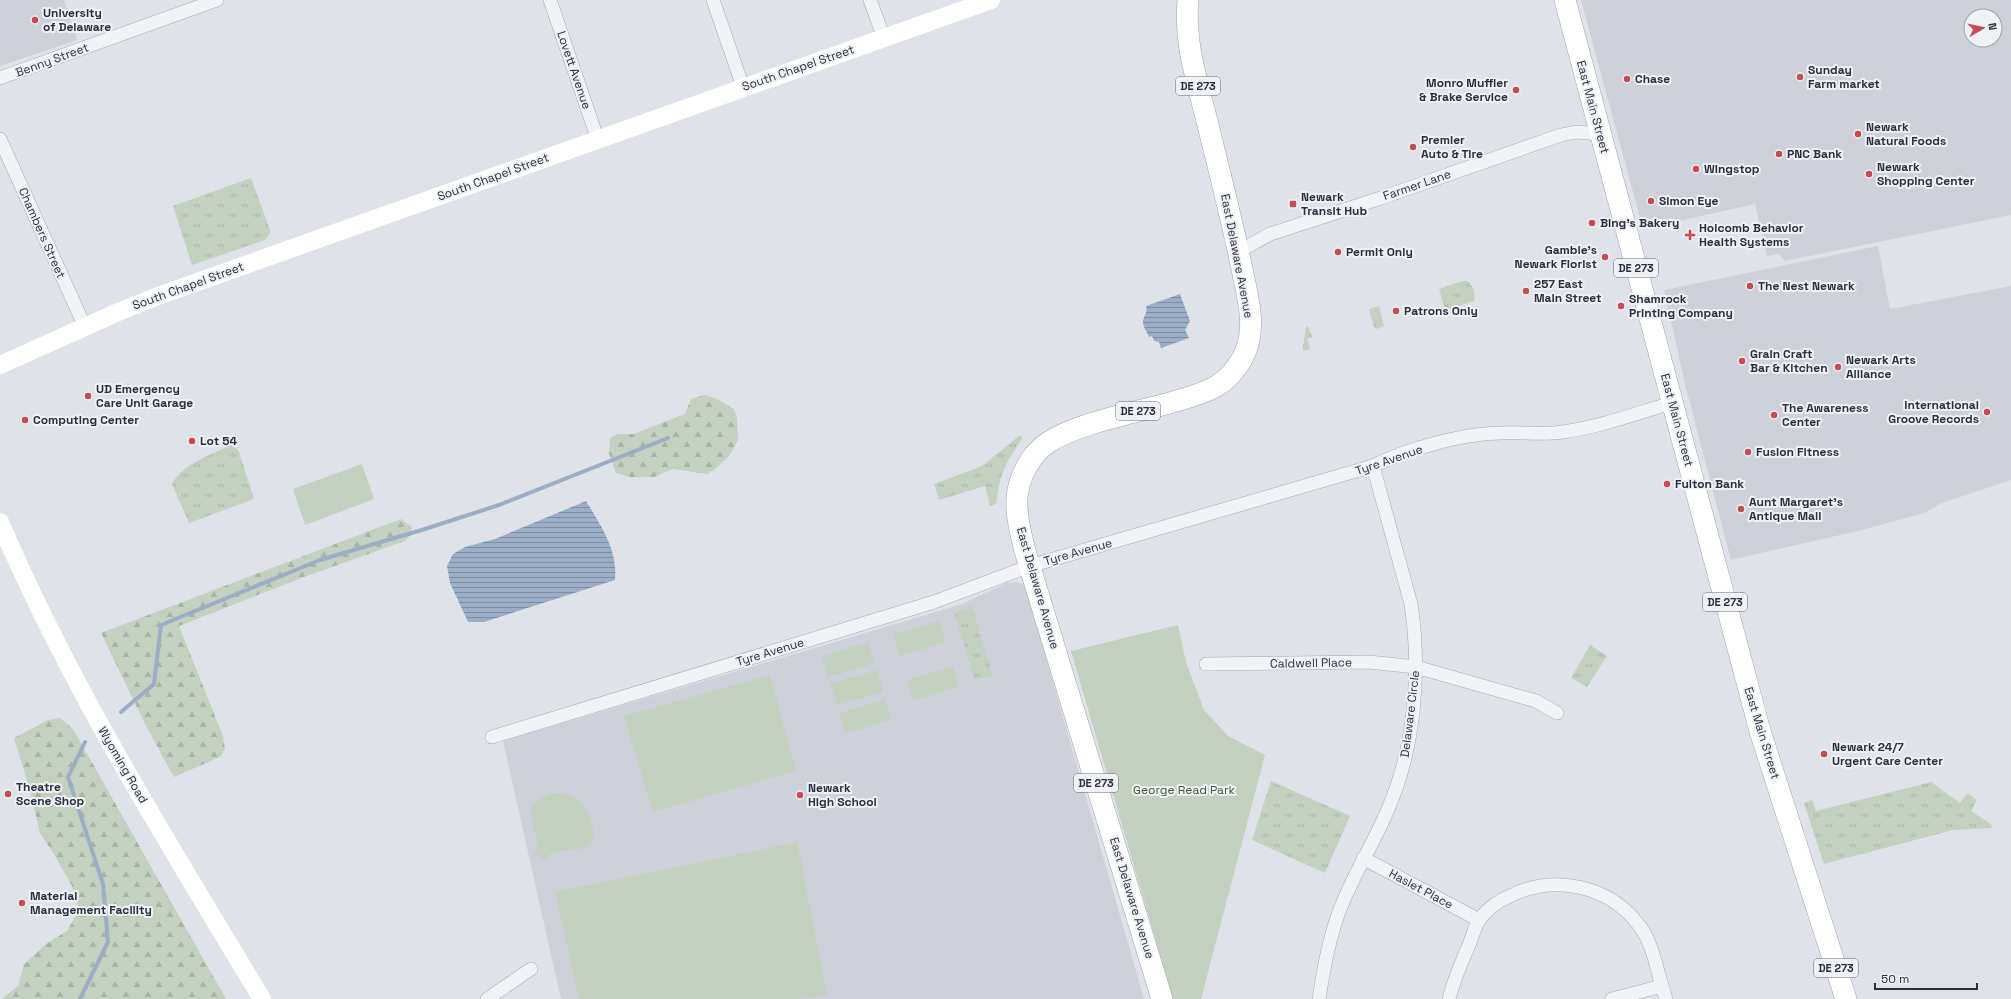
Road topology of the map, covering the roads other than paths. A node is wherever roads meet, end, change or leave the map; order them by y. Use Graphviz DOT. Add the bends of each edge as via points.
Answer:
graph roads {
  1 [pos="217,0"];
  2 [pos="550,0"];
  3 [pos="713,0"];
  4 [pos="870,0"];
  5 [pos="991,0"];
  6 [pos="1188,0"];
  7 [pos="1565,0"];
  8 [pos="884,38"];
  9 [pos="0,78"];
  10 [pos="743,87"];
  11 [pos="1600,134"];
  12 [pos="0,139"];
  13 [pos="598,140"];
  14 [pos="1238,252"];
  15 [pos="85,327"];
  16 [pos="0,366"];
  17 [pos="1672,403"];
  18 [pos="1373,466"];
  19 [pos="0,522"];
  20 [pos="1030,566"];
  21 [pos="1206,664"];
  22 [pos="1416,667"];
  23 [pos="1557,713"];
  24 [pos="492,737"];
  25 [pos="1363,858"];
  26 [pos="1479,920"];
  27 [pos="1826,938"];
  28 [pos="531,969"];
  29 [pos="1662,986"];
  30 [pos="262,999"];
  31 [pos="487,999"];
  32 [pos="1162,999"];
  33 [pos="1319,999"];
  34 [pos="1449,999"];
  35 [pos="1612,999"];
  36 [pos="1666,999"];
  37 [pos="1846,999"];
  38 [pos="1858,999"];
  1 -- 9 [label="street, Benny Street"];
  2 -- 13 [label="street, Lovett Avenue"];
  3 -- 10 [label="street"];
  4 -- 8 [label="street"];
  5 -- 8 [label="street, South Chapel Street"];
  6 -- 14 [label="main road, East Delaware Avenue / DE 273" via="1186,21 1192,60"];
  7 -- 11 [label="main road, East Main Street / DE 273"];
  8 -- 10 [label="street, South Chapel Street"];
  10 -- 13 [label="street, South Chapel Street"];
  11 -- 14 [label="street, Farmer Lane" via="1576,132 1561,135 1270,234"];
  11 -- 17 [label="main road, East Main Street / DE 273"];
  12 -- 15 [label="street, Chambers Street"];
  13 -- 15 [label="street, South Chapel Street" via="165,293"];
  14 -- 20 [label="main road, East Delaware Avenue / DE 273" via="1251,318 1248,345 1242,360 1228,378 1212,390 1077,429 1049,441 1039,450 1025,472 1017,498 1019,526"];
  15 -- 16 [label="street, South Chapel Street"];
  17 -- 18 [label="street, Tyre Avenue" via="1562,432 1465,436 1389,458"];
  17 -- 27 [label="main road, East Main Street / DE 273" via="1760,730"];
  18 -- 20 [label="street, Tyre Avenue"];
  18 -- 22 [label="street, Delaware Circle" via="1411,604 1415,626"];
  19 -- 30 [label="street, Wyoming Road" via="39,607 97,719"];
  20 -- 24 [label="street, Tyre Avenue" via="934,602"];
  20 -- 32 [label="main road, East Delaware Avenue / DE 273"];
  21 -- 22 [label="street, Caldwell Place" via="1369,662"];
  22 -- 23 [label="street, Caldwell Place" via="1536,701"];
  22 -- 25 [label="street, Delaware Circle" via="1410,728 1398,783 1388,810"];
  25 -- 26 [label="street, Haslet Place"];
  25 -- 33 [label="street, Delaware Circle" via="1342,904 1325,959"];
  26 -- 29 [label="street" via="1498,902 1535,886 1561,885 1592,890 1618,903 1639,925 1647,938"];
  26 -- 34 [label="street"];
  27 -- 37 [label="main road, East Main Street / DE 273"];
  27 -- 38 [label="main road" via="1842,961"];
  28 -- 31 [label="street"];
  29 -- 35 [label="street"];
  29 -- 36 [label="street"];
}
